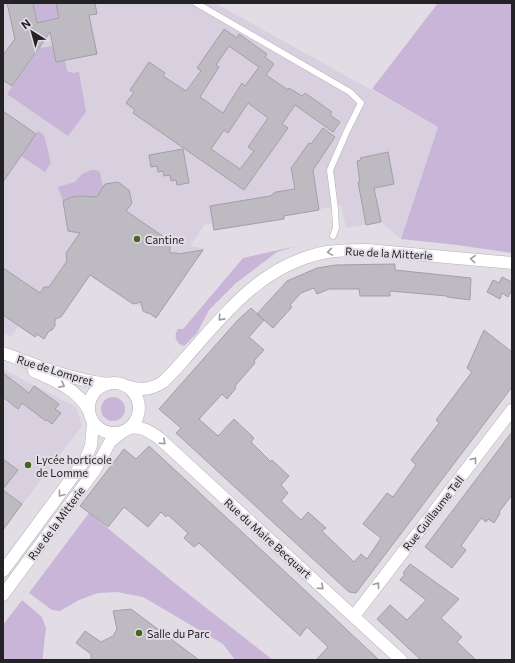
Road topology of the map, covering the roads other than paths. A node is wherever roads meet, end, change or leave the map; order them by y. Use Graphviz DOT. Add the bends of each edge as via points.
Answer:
graph roads {
  1 [pos="196,3"];
  2 [pos="333,236"];
  3 [pos="512,263"];
  4 [pos="3,354"];
  5 [pos="108,384"];
  6 [pos="127,386"];
  7 [pos="512,410"];
  8 [pos="91,416"];
  9 [pos="126,430"];
  10 [pos="3,571"];
  11 [pos="3,595"];
  12 [pos="354,616"];
  13 [pos="401,660"];
  1 -- 2 [label="lane" via="350,92 361,103 330,170 336,228"];
  3 -- 6 [label="street, Rue de la Mitterie, one-way" via="367,250 312,255 275,272 246,293 163,382 149,389"];
  4 -- 5 [label="street, Rue de Lompret" via="52,371"];
  4 -- 8 [label="street, Rue de Lompret, one-way" via="74,391 85,403"];
  5 -- 6 [label="street"];
  5 -- 8 [label="street" via="97,389 92,395 89,402"];
  6 -- 9 [label="street" via="137,397 139,408 137,420"];
  12 -- 7 [label="street, Rue Guillaume Tell, one-way"];
  8 -- 9 [label="street" via="98,428 106,432 114,434"];
  8 -- 10 [label="street, Rue de la Mitterie, one-way" via="91,446 85,460"];
  9 -- 11 [label="street, Rue de la Mitterie" via="110,442 95,470"];
  9 -- 12 [label="street, Rue du Maire Becquart, one-way" via="141,427 159,438"];
  12 -- 13 [label="street, Rue du Maire Becquart"];
}
